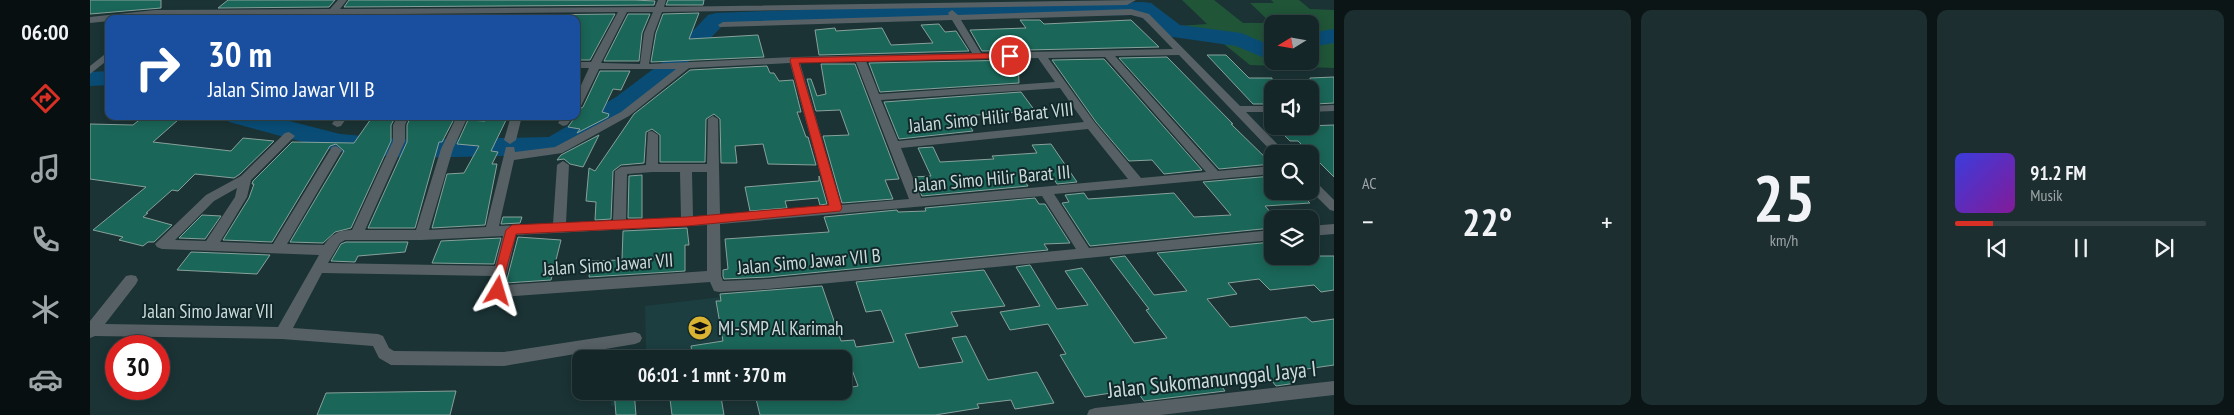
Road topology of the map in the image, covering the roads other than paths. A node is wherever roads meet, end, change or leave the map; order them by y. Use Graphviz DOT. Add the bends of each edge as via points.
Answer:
graph roads {
  1 [pos="343,0"];
  2 [pos="403,0"];
  3 [pos="446,0"];
  4 [pos="487,0"];
  5 [pos="530,0"];
  6 [pos="1132,0"];
  7 [pos="660,4"];
  8 [pos="568,6"];
  9 [pos="625,8"];
  10 [pos="526,9"];
  11 [pos="950,9"];
  12 [pos="396,10"];
  13 [pos="439,10"];
  14 [pos="482,10"];
  15 [pos="332,12"];
  16 [pos="197,15"];
  17 [pos="347,15"];
  18 [pos="522,15"];
  19 [pos="105,19"];
  20 [pos="90,20"];
  21 [pos="723,25"];
  22 [pos="1182,52"];
  23 [pos="1108,54"];
  24 [pos="1041,55"];
  25 [pos="978,56"];
  26 [pos="105,58"];
  27 [pos="860,59"];
  28 [pos="794,60"];
  29 [pos="580,65"];
  30 [pos="595,65"];
  31 [pos="675,65"];
  32 [pos="644,67"];
  33 [pos="90,71"];
  34 [pos="1063,86"];
  35 [pos="876,97"];
  36 [pos="580,99"];
  37 [pos="1319,108"];
  38 [pos="1334,108"];
  39 [pos="1238,109"];
  40 [pos="1264,109"];
  41 [pos="713,119"];
  42 [pos="402,120"];
  43 [pos="461,120"];
  44 [pos="516,120"];
  45 [pos="1092,125"];
  46 [pos="652,135"];
  47 [pos="289,136"];
  48 [pos="895,145"];
  49 [pos="1273,145"];
  50 [pos="509,149"];
  51 [pos="336,150"];
  52 [pos="563,165"];
  53 [pos="652,168"];
  54 [pos="686,168"];
  55 [pos="713,168"];
  56 [pos="1264,171"];
  57 [pos="1216,175"];
  58 [pos="245,179"];
  59 [pos="1138,183"];
  60 [pos="1046,192"];
  61 [pos="1319,192"];
  62 [pos="917,203"];
  63 [pos="1334,207"];
  64 [pos="836,208"];
  65 [pos="714,218"];
  66 [pos="687,222"];
  67 [pos="619,225"];
  68 [pos="559,228"];
  69 [pos="1334,229"];
  70 [pos="492,230"];
  71 [pos="512,230"];
  72 [pos="1319,230"];
  73 [pos="357,233"];
  74 [pos="422,235"];
  75 [pos="1264,236"];
  76 [pos="210,246"];
  77 [pos="277,249"];
  78 [pos="328,250"];
  79 [pos="1086,254"];
  80 [pos="318,268"];
  81 [pos="500,271"];
  82 [pos="714,276"];
  83 [pos="131,280"];
  84 [pos="90,331"];
  85 [pos="282,333"];
  86 [pos="635,338"];
  87 [pos="1334,388"];
  88 [pos="1095,415"];
  1 -- 15 [label="street"];
  2 -- 12 [label="street"];
  3 -- 13 [label="street"];
  4 -- 14 [label="street"];
  5 -- 10 [label="street"];
  6 -- 11 [label="street"];
  7 -- 9 [label="street"];
  7 -- 11 [label="street"];
  7 -- 32 [label="street" via="649,33"];
  8 -- 9 [label="street"];
  8 -- 10 [label="street"];
  9 -- 30 [label="street"];
  10 -- 14 [label="street"];
  10 -- 18 [label="street"];
  11 -- 21 [label="street"];
  11 -- 22 [label="street" via="1131,12 1146,16"];
  11 -- 25 [label="street"];
  12 -- 13 [label="street"];
  12 -- 17 [label="street"];
  13 -- 14 [label="street"];
  15 -- 16 [label="street"];
  15 -- 17 [label="street"];
  19 -- 20 [label="street"];
  22 -- 23 [label="street"];
  22 -- 39 [label="street"];
  23 -- 24 [label="street"];
  23 -- 57 [label="street"];
  24 -- 25 [label="street"];
  24 -- 34 [label="street"];
  25 -- 27 [label="street"];
  26 -- 33 [label="street"];
  27 -- 28 [label="street"];
  27 -- 35 [label="street"];
  28 -- 31 [label="street"];
  28 -- 64 [label="street"];
  29 -- 30 [label="street"];
  30 -- 32 [label="street"];
  30 -- 36 [label="street"];
  31 -- 32 [label="street"];
  31 -- 50 [label="street" via="625,114 558,150"];
  34 -- 35 [label="street"];
  34 -- 45 [label="street"];
  35 -- 48 [label="street"];
  37 -- 38 [label="street"];
  39 -- 40 [label="street"];
  39 -- 49 [label="street"];
  41 -- 55 [label="street, Jalan Simo Jawar VII B"];
  42 -- 73 [label="street" via="397,145"];
  43 -- 74 [label="street" via="449,144"];
  44 -- 50 [label="street"];
  45 -- 48 [label="street, Jalan Simo Hilir Barat VIII"];
  45 -- 59 [label="street"];
  46 -- 53 [label="street"];
  47 -- 58 [label="street"];
  48 -- 62 [label="street"];
  50 -- 70 [label="street"];
  51 -- 77 [label="street"];
  52 -- 68 [label="street"];
  53 -- 54 [label="street"];
  53 -- 67 [label="street" via="621,171"];
  54 -- 55 [label="street"];
  54 -- 66 [label="street"];
  55 -- 65 [label="street, Jalan Simo Jawar VII B"];
  56 -- 57 [label="street, Jalan Simo Hilir Barat III"];
  57 -- 59 [label="street, Jalan Simo Hilir Barat III"];
  58 -- 76 [label="street" via="241,197"];
  58 -- 76 [label="street" via="210,198 162,244"];
  59 -- 60 [label="street, Jalan Simo Hilir Barat III"];
  60 -- 62 [label="street, Jalan Simo Hilir Barat III"];
  60 -- 79 [label="street"];
  61 -- 63 [label="street"];
  62 -- 64 [label="street, Jalan Simo Hilir Barat III"];
  64 -- 65 [label="street, Jalan Simo Hilir Barat III"];
  65 -- 66 [label="street"];
  65 -- 82 [label="street, Jalan Simo Jawar VII B"];
  66 -- 67 [label="street"];
  67 -- 68 [label="street"];
  68 -- 71 [label="street"];
  69 -- 72 [label="street"];
  70 -- 71 [label="street"];
  70 -- 74 [label="street"];
  71 -- 81 [label="street"];
  73 -- 74 [label="street"];
  73 -- 78 [label="street" via="339,236"];
  75 -- 79 [label="street, Jalan Simo Jawar VII B"];
  76 -- 77 [label="street"];
  77 -- 78 [label="street"];
  78 -- 80 [label="street, Jalan Simo Jawar VII"];
  79 -- 82 [label="street, Jalan Simo Jawar VII B" via="721,287"];
  80 -- 81 [label="street"];
  80 -- 85 [label="street, Jalan Simo Jawar VII"];
  81 -- 82 [label="street, Jalan Simo Jawar VII" via="497,288 500,291"];
  83 -- 84 [label="street"];
  84 -- 85 [label="street, Jalan Simo Jawar VII"];
  85 -- 86 [label="street" via="378,340 384,353 391,358 504,359"];
  87 -- 88 [label="street, Jalan Sukomanunggal Jaya I"];
}
